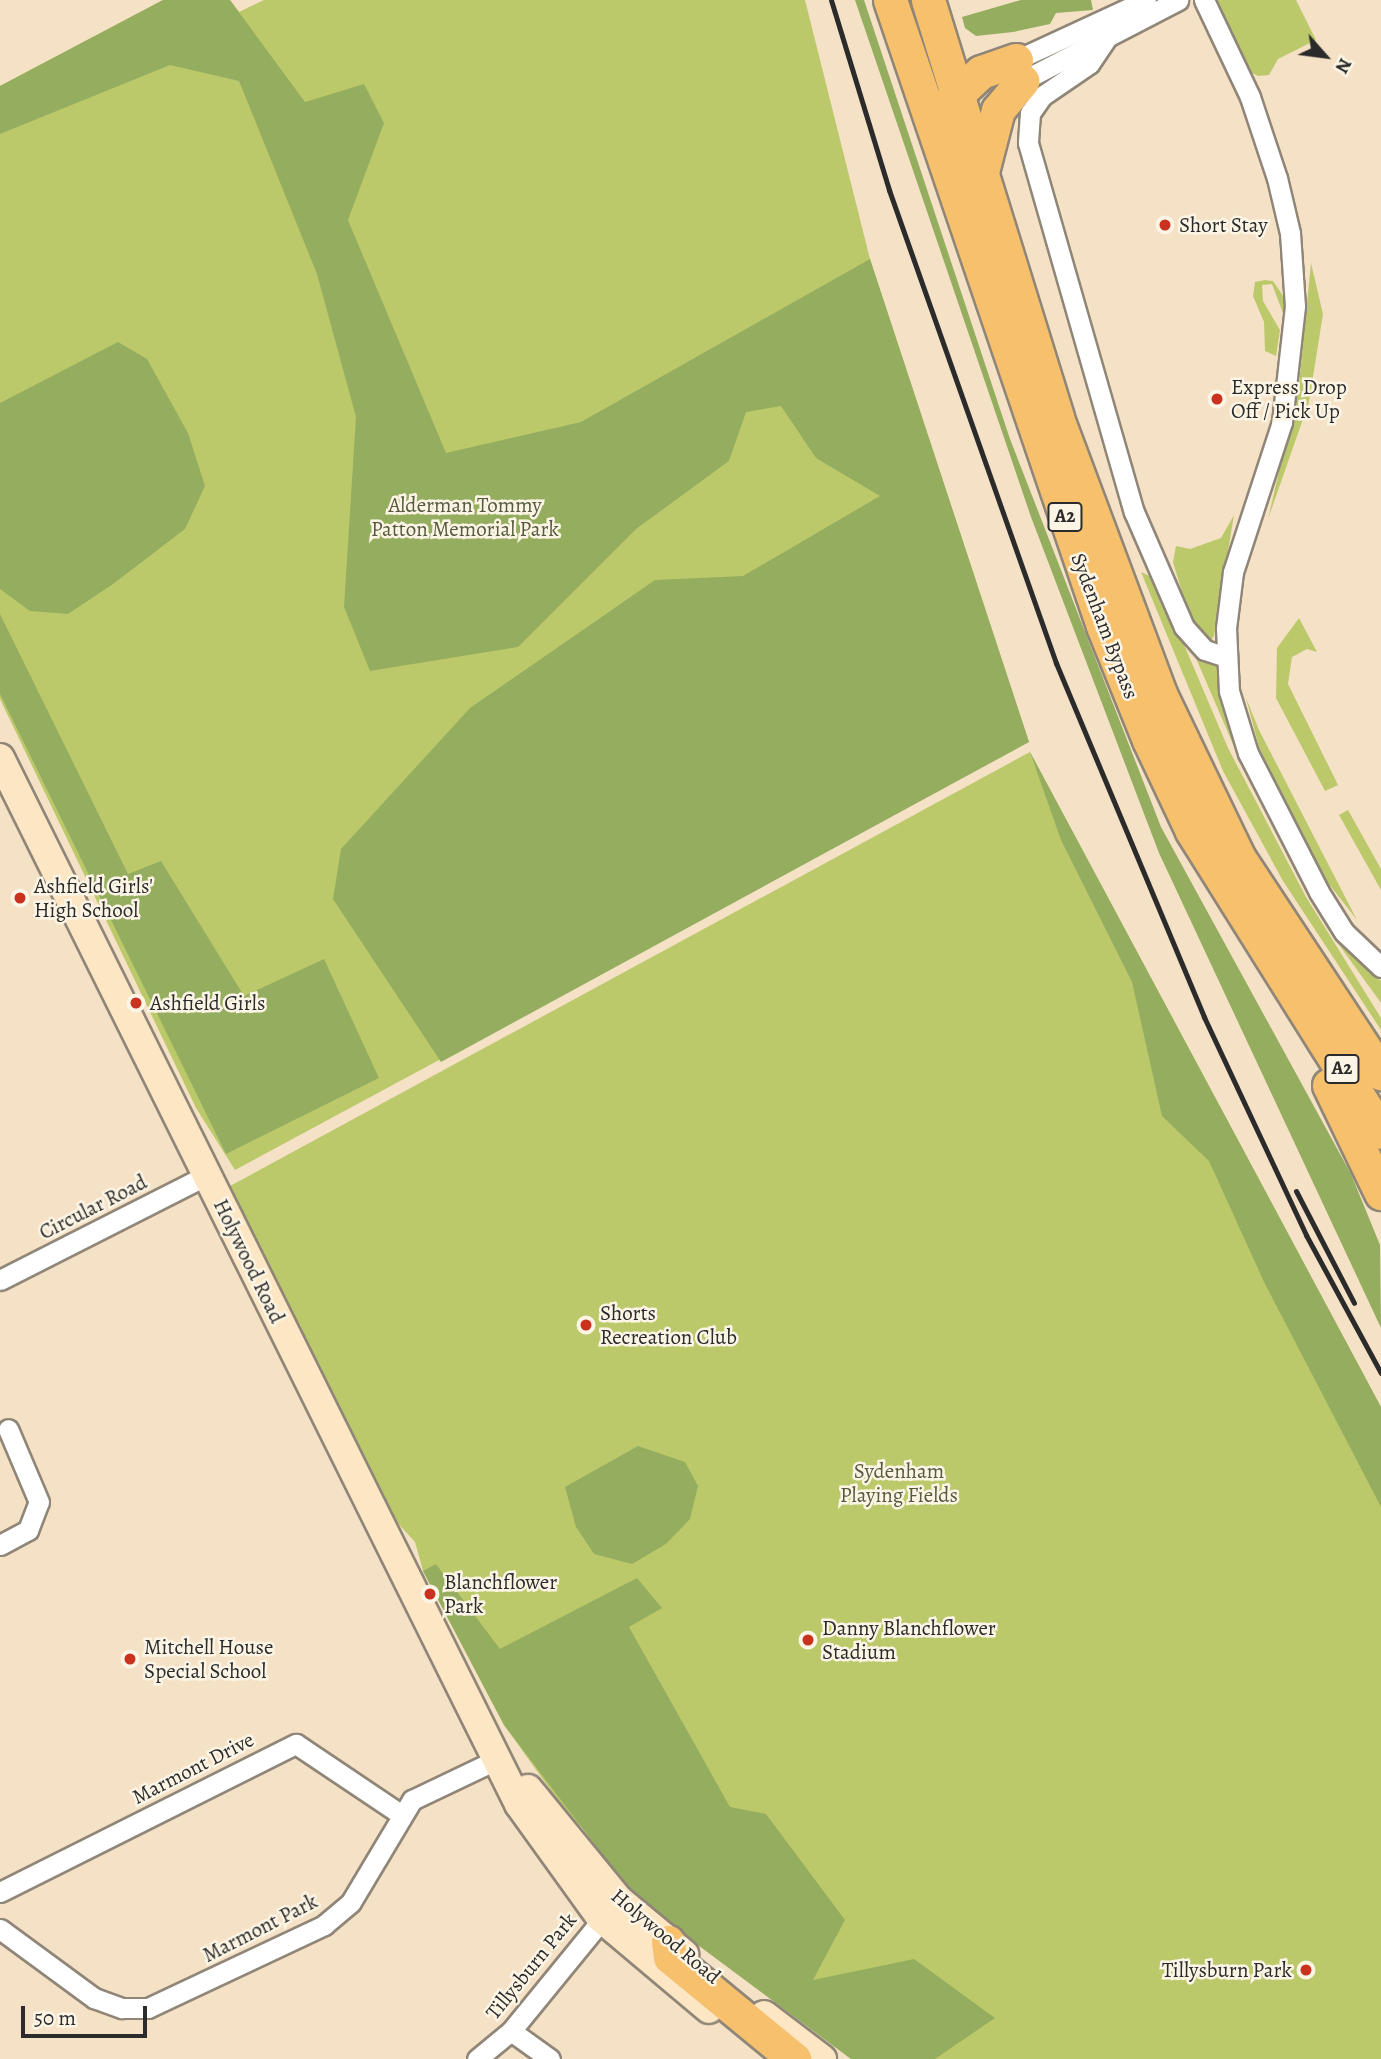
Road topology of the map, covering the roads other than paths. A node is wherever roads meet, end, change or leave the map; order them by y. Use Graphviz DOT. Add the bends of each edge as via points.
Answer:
graph roads {
  1 [pos="890,0"];
  2 [pos="1146,0"];
  3 [pos="1178,0"];
  4 [pos="1186,0"];
  5 [pos="1198,0"];
  6 [pos="1204,0"];
  7 [pos="930,7"];
  8 [pos="1110,33"];
  9 [pos="1011,69"];
  10 [pos="958,89"];
  11 [pos="941,156"];
  12 [pos="983,168"];
  13 [pos="1227,657"];
  14 [pos="0,758"];
  15 [pos="1381,967"];
  16 [pos="1301,1007"];
  17 [pos="1381,1073"];
  18 [pos="1381,1132"];
  19 [pos="207,1175"];
  20 [pos="1381,1193"];
  21 [pos="0,1280"];
  22 [pos="8,1429"];
  23 [pos="0,1545"];
  24 [pos="499,1761"];
  25 [pos="400,1814"];
  26 [pos="0,1892"];
  27 [pos="610,1909"];
  28 [pos="0,1929"];
  29 [pos="668,1941"];
  30 [pos="511,2031"];
  31 [pos="477,2059"];
  32 [pos="550,2059"];
  33 [pos="771,2059"];
  34 [pos="794,2059"];
  35 [pos="822,2059"];
  1 -- 11 [label="highway, Sydenham Bypass / A2"];
  2 -- 9 [label="street"];
  3 -- 8 [label="street"];
  4 -- 5 [label="street"];
  6 -- 13 [label="street" via="1250,97 1288,219 1295,306 1282,422 1231,588"];
  7 -- 9 [label="highway" via="965,49"];
  7 -- 10 [label="highway, Sydenham Bypass / A2"];
  8 -- 9 [label="street"];
  8 -- 13 [label="street" via="1089,64 1042,96 1030,113 1028,143 1134,512 1184,627 1205,650"];
  9 -- 10 [label="highway"];
  9 -- 12 [label="highway"];
  10 -- 11 [label="highway" via="943,113"];
  10 -- 12 [label="highway, Sydenham Bypass / A2"];
  11 -- 16 [label="highway, Sydenham Bypass / A2" via="1102,626 1149,740 1192,831"];
  12 -- 17 [label="highway, Sydenham Bypass / A2" via="1057,418 1161,696 1239,858"];
  13 -- 15 [label="street" via="1234,715 1264,785 1345,932"];
  14 -- 19 [label="main road, Holywood Road"];
  16 -- 18 [label="highway, Sydenham Bypass / A2"];
  16 -- 20 [label="highway" via="1313,1052"];
  19 -- 21 [label="street, Circular Road"];
  19 -- 24 [label="main road, Holywood Road"];
  22 -- 23 [label="street" via="37,1493 39,1510 28,1530"];
  24 -- 25 [label="street, Marmont Park" via="421,1795"];
  24 -- 27 [label="main road, Holywood Road"];
  25 -- 26 [label="street, Marmont Drive" via="296,1744"];
  25 -- 28 [label="street, Marmont Park" via="351,1902 324,1925 148,2008 122,2008 94,1998"];
  27 -- 29 [label="main road, Holywood Road"];
  27 -- 30 [label="street, Tillysburn Park"];
  27 -- 33 [label="main road, Holywood Road"];
  29 -- 34 [label="highway" via="670,1957"];
  29 -- 35 [label="main road, Holywood Road"];
  30 -- 31 [label="street, Tillysburn Park"];
  30 -- 32 [label="street"];
}
